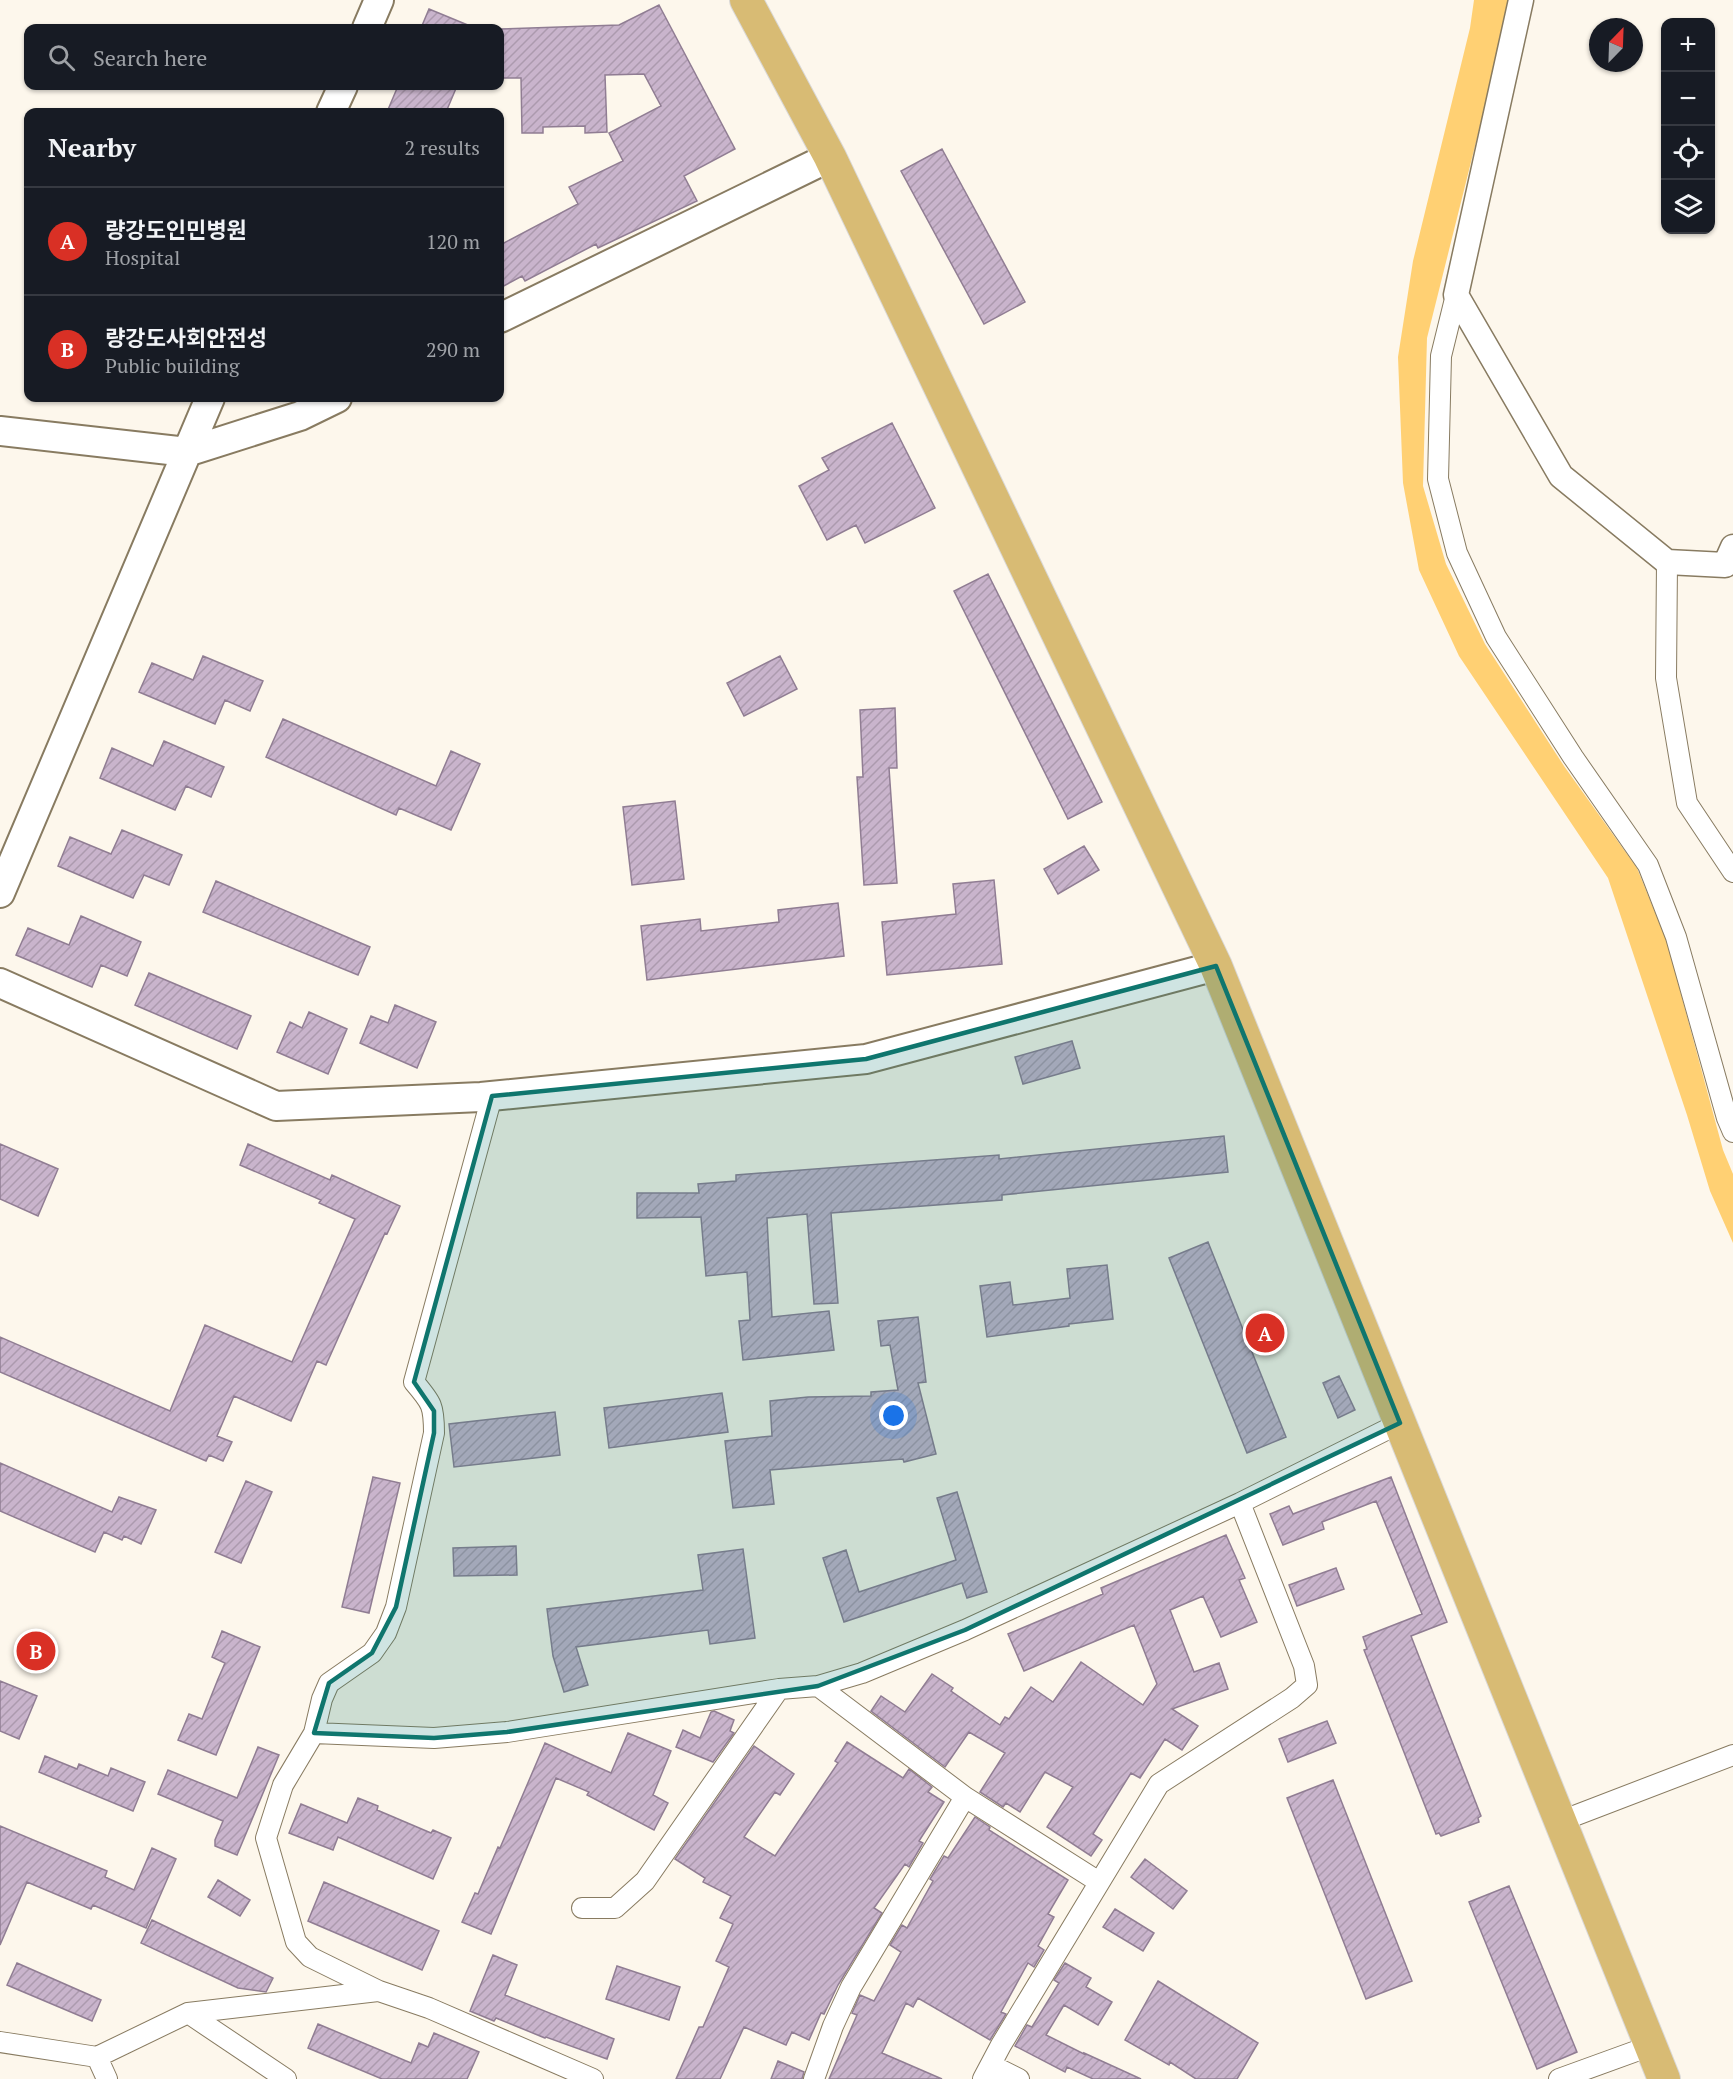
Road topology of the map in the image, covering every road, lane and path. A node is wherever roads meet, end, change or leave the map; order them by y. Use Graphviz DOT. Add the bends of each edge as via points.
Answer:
graph roads {
  1 [pos="379,0"];
  2 [pos="746,0"];
  3 [pos="1521,0"];
  4 [pos="369,24"];
  5 [pos="341,90"];
  6 [pos="334,108"];
  7 [pos="830,157"];
  8 [pos="1456,295"];
  9 [pos="504,316"];
  10 [pos="208,402"];
  11 [pos="329,402"];
  12 [pos="0,431"];
  13 [pos="187,452"];
  14 [pos="1667,561"];
  15 [pos="1730,563"];
  16 [pos="1733,872"];
  17 [pos="0,893"];
  18 [pos="1216,966"];
  19 [pos="2,990"];
  20 [pos="492,1096"];
  21 [pos="1733,1132"];
  22 [pos="1400,1423"];
  23 [pos="1240,1503"];
  24 [pos="818,1686"];
  25 [pos="779,1689"];
  26 [pos="314,1732"];
  27 [pos="1733,1755"];
  28 [pos="965,1797"];
  29 [pos="1561,1821"];
  30 [pos="1099,1882"];
  31 [pos="582,1908"];
  32 [pos="379,1991"];
  33 [pos="188,2013"];
  34 [pos="0,2042"];
  35 [pos="1650,2046"];
  36 [pos="97,2056"];
  37 [pos="987,2072"];
  38 [pos="107,2079"];
  39 [pos="286,2079"];
  40 [pos="593,2079"];
  41 [pos="814,2079"];
  42 [pos="1020,2079"];
  43 [pos="1559,2079"];
  44 [pos="1664,2079"];
  1 -- 4 [label="main road"];
  2 -- 7 [label="main road"];
  3 -- 8 [label="street"];
  5 -- 6 [label="main road"];
  7 -- 9 [label="main road"];
  7 -- 18 [label="main road"];
  8 -- 14 [label="street" via="1561,476"];
  8 -- 21 [label="street" via="1441,356 1438,479 1457,553 1496,636 1573,757 1648,864 1676,937"];
  10 -- 13 [label="main road"];
  11 -- 13 [label="main road" via="300,416"];
  12 -- 13 [label="main road"];
  13 -- 17 [label="main road"];
  14 -- 15 [label="street"];
  14 -- 16 [label="street" via="1666,678 1687,803"];
  18 -- 20 [label="main road" via="866,1059"];
  18 -- 22 [label="main road"];
  19 -- 20 [label="main road" via="276,1106"];
  20 -- 26 [label="street" via="414,1382 434,1411 434,1433 396,1607 386,1633 372,1653 329,1683"];
  22 -- 23 [label="street"];
  22 -- 29 [label="main road"];
  23 -- 24 [label="street" via="965,1630 862,1673"];
  23 -- 30 [label="street" via="1304,1666 1307,1685 1159,1784"];
  24 -- 25 [label="street"];
  24 -- 28 [label="street"];
  25 -- 26 [label="street" via="507,1732 434,1738"];
  25 -- 31 [label="street" via="645,1881 615,1908"];
  26 -- 32 [label="street" via="283,1785 266,1838 296,1942 310,1957"];
  27 -- 29 [label="street"];
  28 -- 30 [label="street"];
  28 -- 41 [label="street" via="851,1987"];
  29 -- 35 [label="main road"];
  30 -- 37 [label="street"];
  32 -- 33 [label="street"];
  32 -- 40 [label="street" via="429,2008"];
  33 -- 36 [label="street"];
  33 -- 39 [label="street"];
  34 -- 36 [label="street"];
  35 -- 43 [label="street"];
  35 -- 44 [label="main road"];
  36 -- 38 [label="street"];
  37 -- 42 [label="street"];
}
